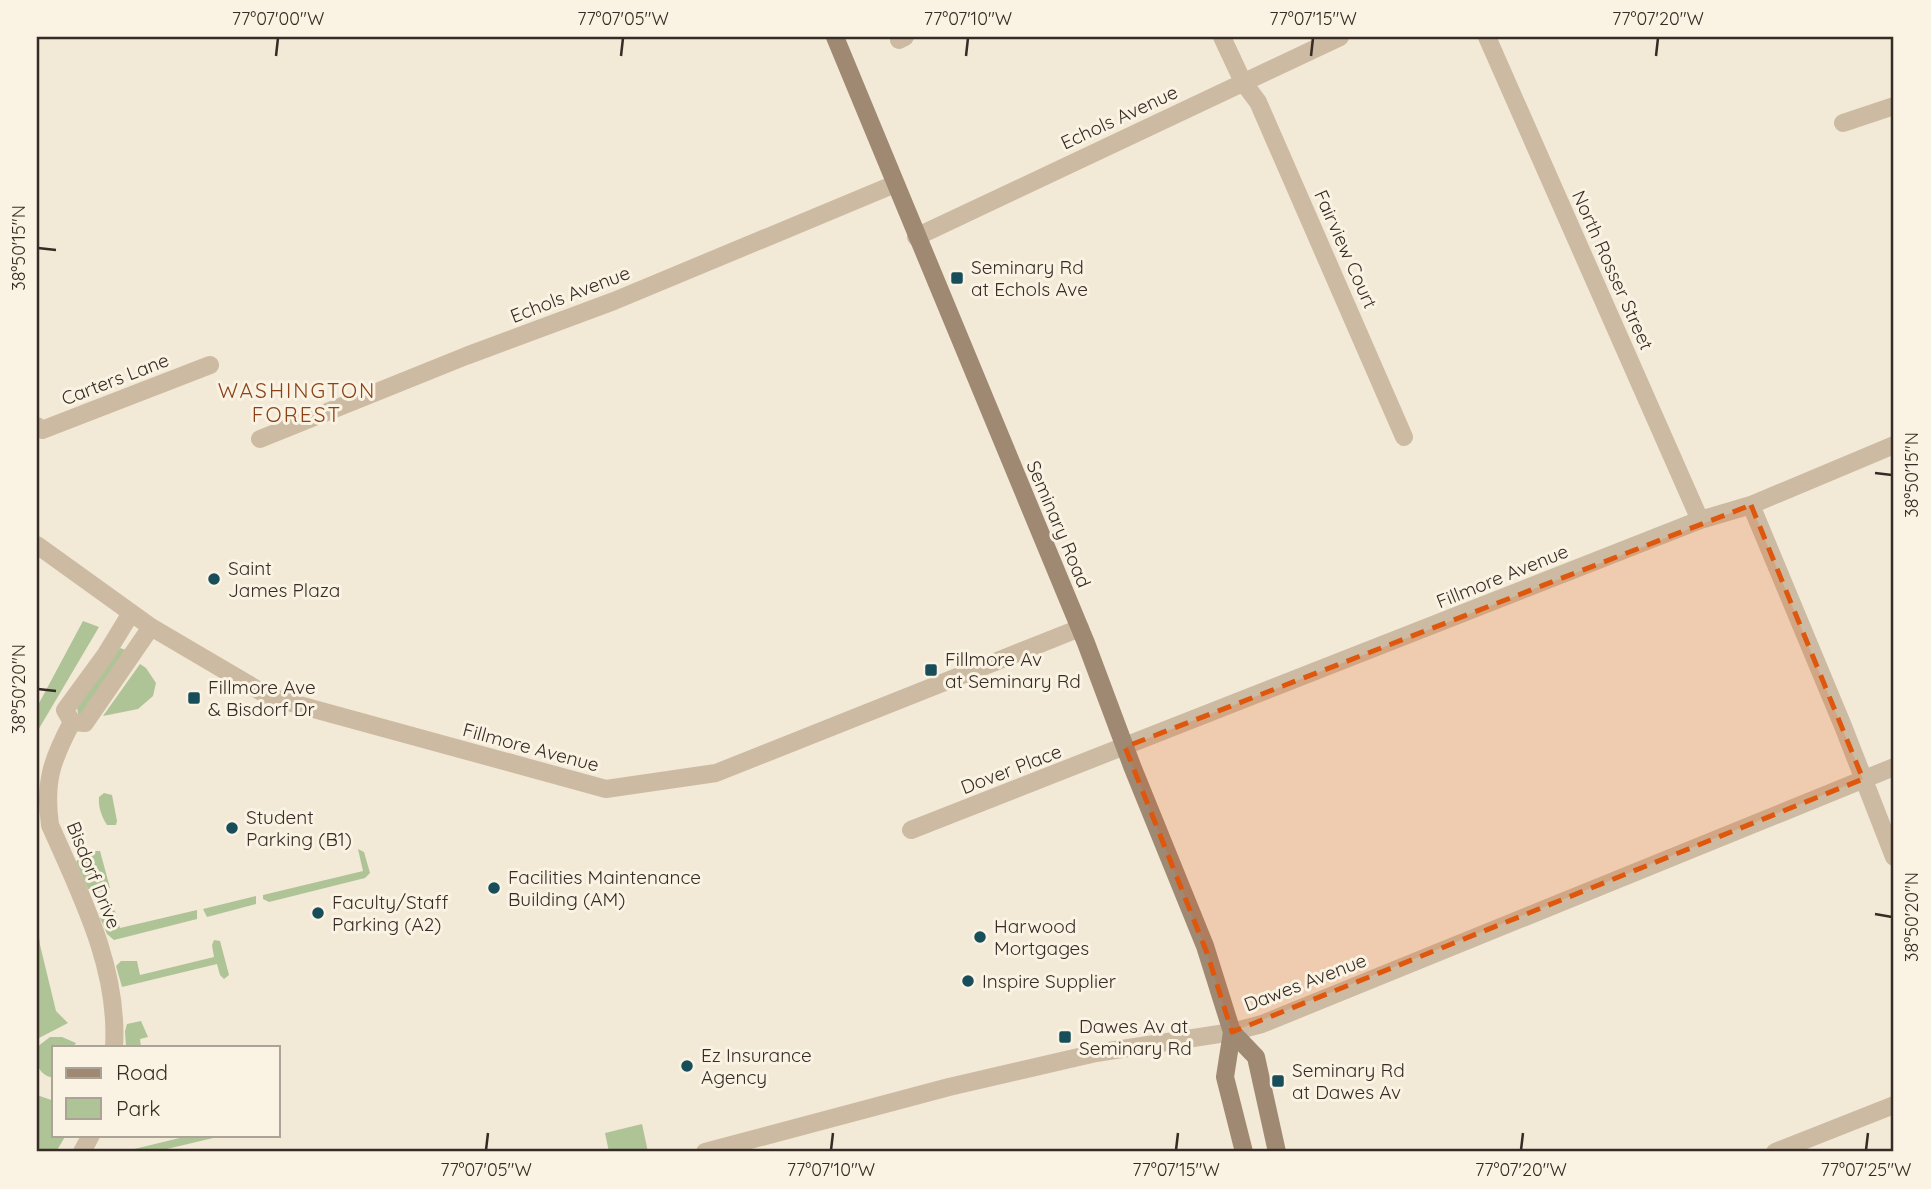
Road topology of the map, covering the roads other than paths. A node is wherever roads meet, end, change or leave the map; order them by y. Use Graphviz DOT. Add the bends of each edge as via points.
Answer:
graph roads {
  1 [pos="835,37"];
  2 [pos="1222,37"];
  3 [pos="1340,37"];
  4 [pos="1487,37"];
  5 [pos="1243,82"];
  6 [pos="1894,106"];
  7 [pos="1843,123"];
  8 [pos="895,184"];
  9 [pos="916,237"];
  10 [pos="210,365"];
  11 [pos="37,426"];
  12 [pos="1405,437"];
  13 [pos="260,439"];
  14 [pos="1894,445"];
  15 [pos="1751,505"];
  16 [pos="1700,520"];
  17 [pos="37,545"];
  18 [pos="131,613"];
  19 [pos="151,627"];
  20 [pos="1080,628"];
  21 [pos="72,722"];
  22 [pos="1125,747"];
  23 [pos="1894,767"];
  24 [pos="1863,779"];
  25 [pos="911,830"];
  26 [pos="1894,857"];
  27 [pos="1232,1032"];
  28 [pos="114,1046"];
  29 [pos="1894,1105"];
  30 [pos="90,1136"];
  31 [pos="82,1152"];
  32 [pos="705,1152"];
  33 [pos="1244,1152"];
  34 [pos="1277,1152"];
  35 [pos="1775,1152"];
  1 -- 8 [label="main road, Seminary Road"];
  2 -- 5 [label="street, Fairview Court"];
  3 -- 5 [label="street, Echols Avenue"];
  4 -- 16 [label="street, North Rosser Street"];
  5 -- 9 [label="street, Echols Avenue"];
  5 -- 12 [label="street, Fairview Court" via="1258,102"];
  6 -- 7 [label="street"];
  8 -- 9 [label="main road, Seminary Road"];
  8 -- 13 [label="street, Echols Avenue" via="614,301"];
  9 -- 20 [label="main road, Seminary Road"];
  10 -- 11 [label="street, Carters Lane" via="42,430"];
  14 -- 15 [label="street, Fillmore Avenue"];
  15 -- 16 [label="street, Fillmore Avenue"];
  15 -- 24 [label="street"];
  16 -- 22 [label="street, Fillmore Avenue"];
  17 -- 18 [label="street, Fillmore Avenue"];
  18 -- 19 [label="street, Fillmore Avenue"];
  18 -- 21 [label="street, Bisdorf Drive" via="65,710"];
  19 -- 20 [label="street, Fillmore Avenue" via="270,697 606,789 716,773"];
  19 -- 21 [label="street, Bisdorf Drive" via="85,723"];
  20 -- 22 [label="main road, Seminary Road"];
  21 -- 28 [label="street, Bisdorf Drive" via="50,771 47,804 50,825 103,952"];
  22 -- 25 [label="street, Dover Place"];
  22 -- 27 [label="main road, Seminary Road" via="1205,947"];
  23 -- 24 [label="street, Dawes Avenue"];
  24 -- 26 [label="street"];
  24 -- 27 [label="street, Dawes Avenue" via="1262,1024"];
  27 -- 32 [label="street, Dawes Avenue" via="1096,1053"];
  27 -- 33 [label="main road, Seminary Road" via="1225,1077"];
  27 -- 34 [label="main road, Seminary Road" via="1256,1057"];
  29 -- 35 [label="street"];
  30 -- 31 [label="street"];
}
